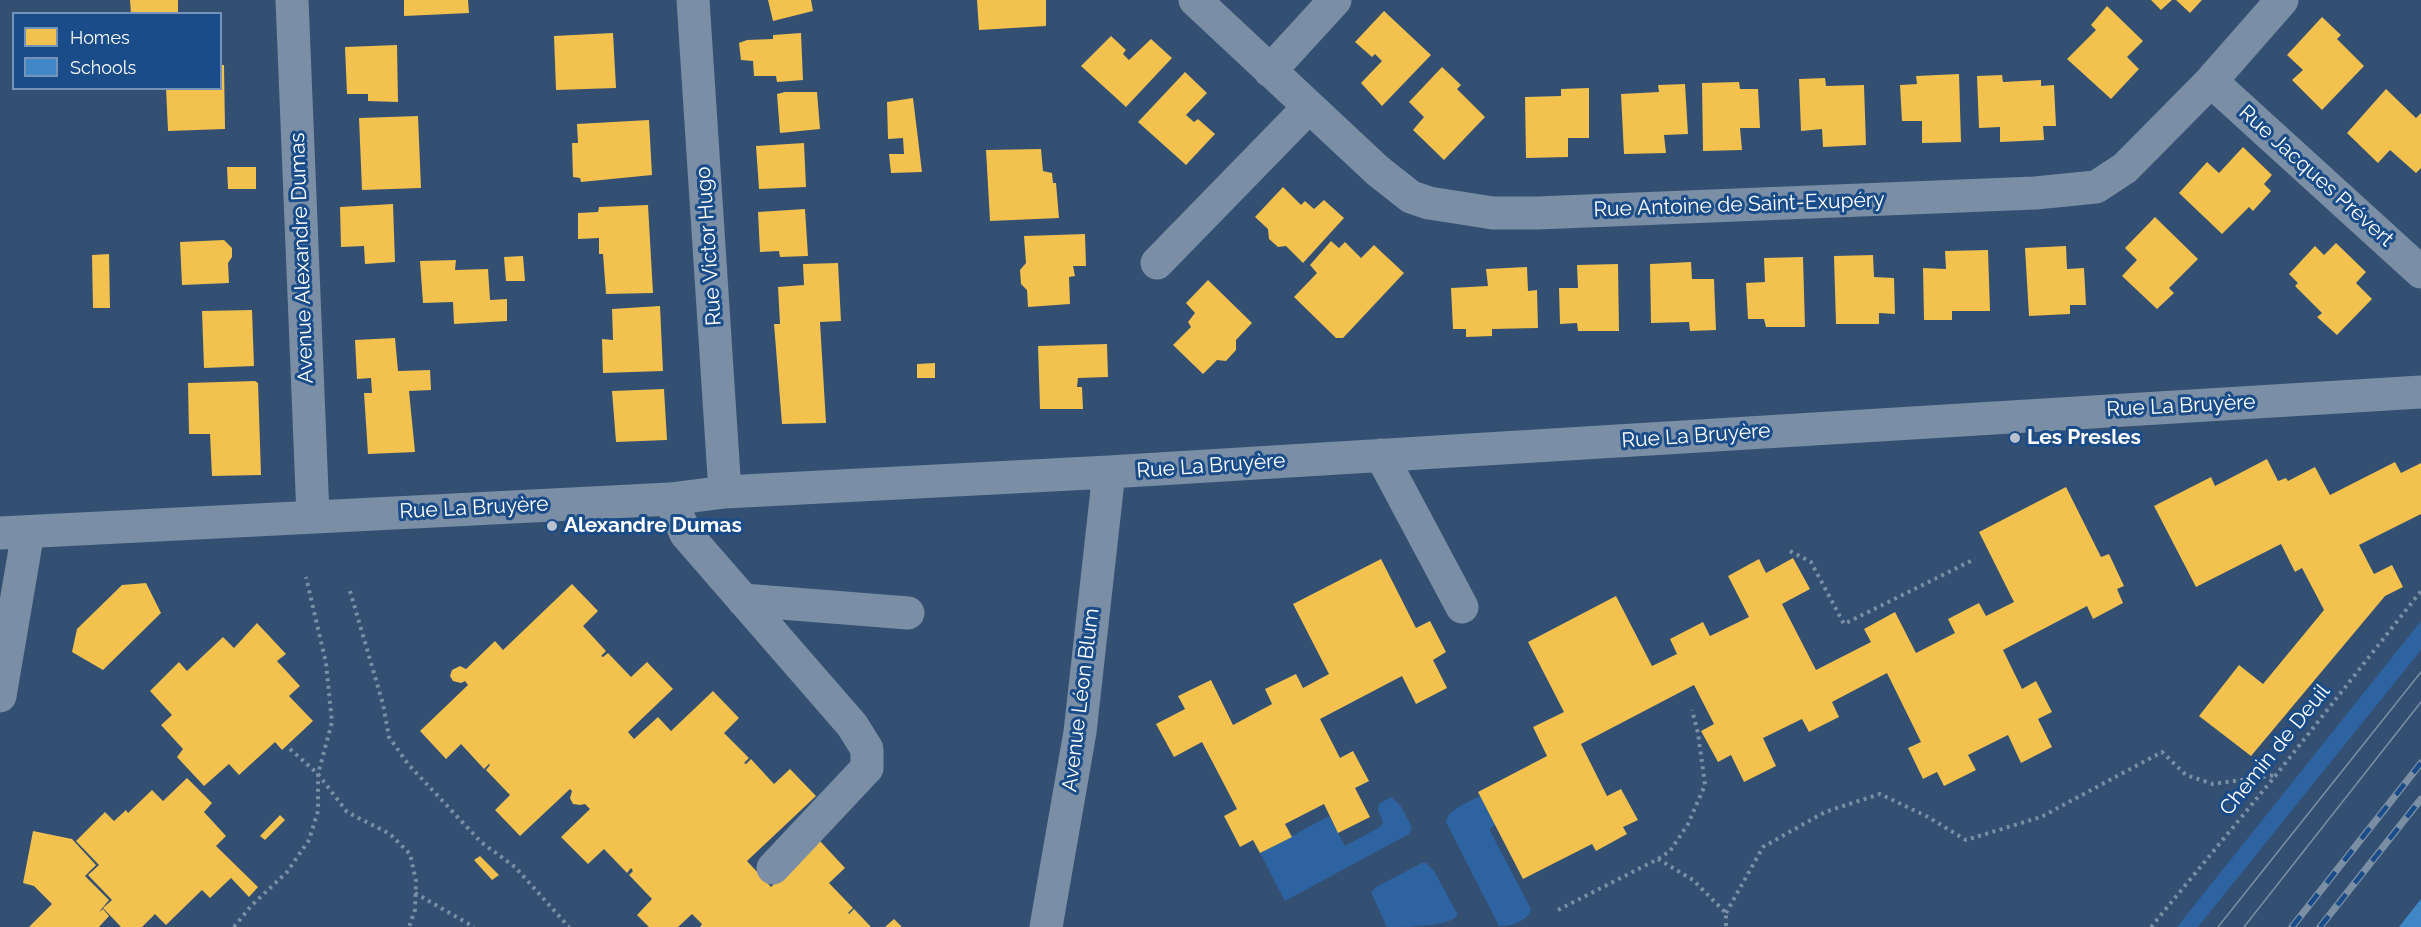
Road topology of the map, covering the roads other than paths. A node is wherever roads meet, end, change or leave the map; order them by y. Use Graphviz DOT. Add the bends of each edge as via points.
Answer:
graph roads {
  1 [pos="292,0"];
  2 [pos="693,0"];
  3 [pos="1195,0"];
  4 [pos="1335,0"];
  5 [pos="2282,0"];
  6 [pos="1270,71"];
  7 [pos="2211,81"];
  8 [pos="1308,108"];
  9 [pos="1157,263"];
  10 [pos="2421,272"];
  11 [pos="2421,392"];
  12 [pos="1381,455"];
  13 [pos="1109,472"];
  14 [pos="725,492"];
  15 [pos="669,498"];
  16 [pos="313,516"];
  17 [pos="14,532"];
  18 [pos="743,600"];
  19 [pos="1462,607"];
  20 [pos="908,613"];
  21 [pos="0,696"];
  22 [pos="773,868"];
  23 [pos="1046,927"];
  1 -- 16 [label="street, Avenue Alexandre Dumas"];
  2 -- 14 [label="street, Rue Victor Hugo"];
  3 -- 6 [label="street, Rue Antoine de Saint-Exupéry"];
  4 -- 6 [label="street"];
  5 -- 7 [label="street, Rue Antoine de Saint-Exupéry"];
  6 -- 8 [label="street, Rue Antoine de Saint-Exupéry"];
  7 -- 8 [label="street, Rue Antoine de Saint-Exupéry" via="2125,168 2096,187 2035,193 1538,213 1471,210 1429,204 1412,197 1393,185"];
  7 -- 10 [label="street, Rue Jacques Prévert"];
  8 -- 9 [label="street"];
  11 -- 12 [label="street, Rue La Bruyère"];
  12 -- 13 [label="street, Rue La Bruyère"];
  12 -- 19 [label="street"];
  13 -- 14 [label="street, Rue La Bruyère"];
  13 -- 23 [label="street, Avenue Léon Blum" via="1080,732"];
  14 -- 15 [label="street, Rue La Bruyère"];
  15 -- 16 [label="street, Rue La Bruyère"];
  15 -- 18 [label="street" via="686,534"];
  16 -- 17 [label="street, Rue La Bruyère"];
  17 -- 21 [label="street"];
  18 -- 20 [label="street"];
  18 -- 22 [label="street" via="852,725 867,749 867,768"];
}
